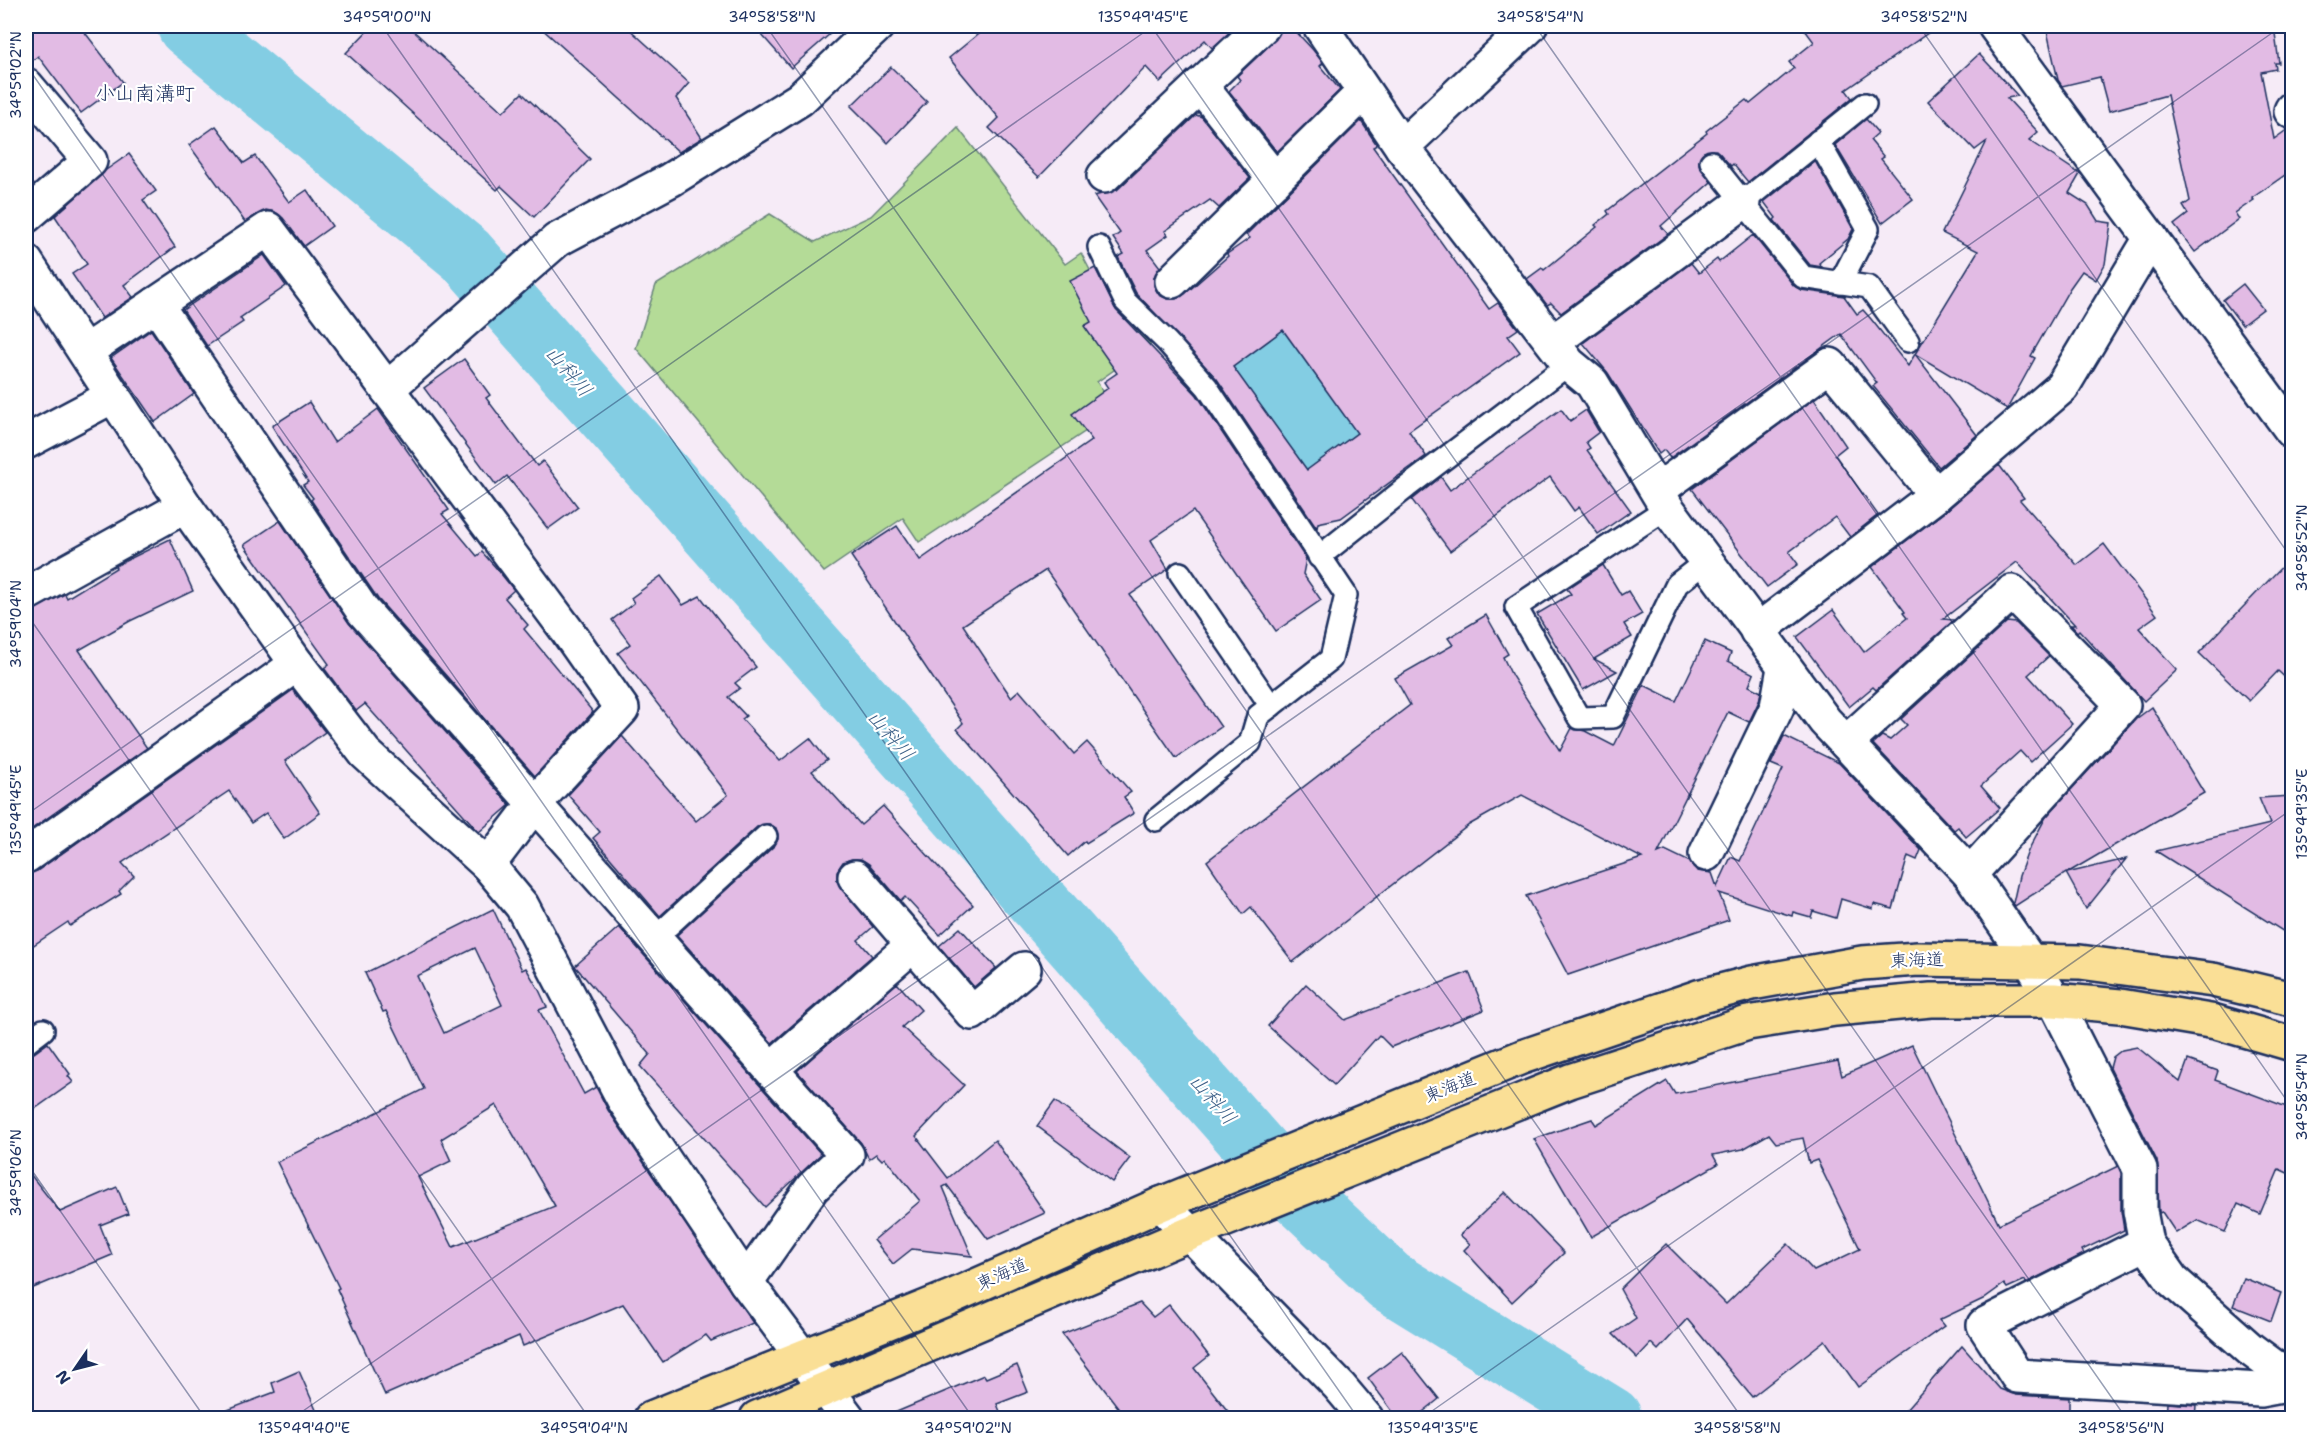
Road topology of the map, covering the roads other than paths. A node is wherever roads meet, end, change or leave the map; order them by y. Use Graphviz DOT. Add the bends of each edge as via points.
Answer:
graph roads {
  1 [pos="877,26"];
  2 [pos="1263,26"];
  3 [pos="1320,26"];
  4 [pos="1530,26"];
  5 [pos="2007,28"];
  6 [pos="26,85"];
  7 [pos="1200,85"];
  8 [pos="1364,92"];
  9 [pos="1865,104"];
  10 [pos="1818,141"];
  11 [pos="1402,147"];
  12 [pos="1711,162"];
  13 [pos="1104,176"];
  14 [pos="1275,180"];
  15 [pos="1743,202"];
  16 [pos="26,216"];
  17 [pos="2151,238"];
  18 [pos="1099,247"];
  19 [pos="26,262"];
  20 [pos="1172,281"];
  21 [pos="1840,283"];
  22 [pos="156,304"];
  23 [pos="1908,341"];
  24 [pos="86,351"];
  25 [pos="1561,353"];
  26 [pos="387,389"];
  27 [pos="112,396"];
  28 [pos="2292,430"];
  29 [pos="26,442"];
  30 [pos="1936,495"];
  31 [pos="1662,499"];
  32 [pos="185,506"];
  33 [pos="1319,557"];
  34 [pos="1705,562"];
  35 [pos="1180,573"];
  36 [pos="26,594"];
  37 [pos="1757,631"];
  38 [pos="297,664"];
  39 [pos="1784,668"];
  40 [pos="1271,706"];
  41 [pos="1846,742"];
  42 [pos="535,802"];
  43 [pos="1156,820"];
  44 [pos="766,836"];
  45 [pos="1706,854"];
  46 [pos="26,856"];
  47 [pos="488,865"];
  48 [pos="1970,874"];
  49 [pos="855,877"];
  50 [pos="655,938"];
  51 [pos="913,945"];
  52 [pos="2030,961"];
  53 [pos="1024,969"];
  54 [pos="2292,999"];
  55 [pos="2055,1000"];
  56 [pos="43,1030"];
  57 [pos="26,1042"];
  58 [pos="2292,1044"];
  59 [pos="771,1069"];
  60 [pos="1161,1204"];
  61 [pos="1189,1234"];
  62 [pos="2146,1243"];
  63 [pos="746,1282"];
  64 [pos="804,1357"];
  65 [pos="2292,1382"];
  66 [pos="828,1390"];
  67 [pos="651,1419"];
  68 [pos="757,1419"];
  69 [pos="848,1419"];
  70 [pos="1366,1419"];
  1 -- 26 [label="street" via="800,99 670,180 557,240"];
  2 -- 7 [label="street"];
  3 -- 8 [label="street"];
  4 -- 11 [label="street"];
  5 -- 17 [label="street"];
  6 -- 16 [label="street" via="90,161"];
  7 -- 13 [label="street"];
  7 -- 14 [label="street"];
  8 -- 11 [label="street"];
  8 -- 14 [label="street"];
  9 -- 10 [label="lane"];
  10 -- 15 [label="lane"];
  10 -- 21 [label="lane" via="1868,229"];
  11 -- 25 [label="street"];
  12 -- 15 [label="lane"];
  14 -- 20 [label="street"];
  15 -- 21 [label="lane" via="1803,277"];
  15 -- 25 [label="street"];
  17 -- 28 [label="street"];
  17 -- 30 [label="street" via="2062,387"];
  18 -- 33 [label="lane" via="1125,301 1206,387"];
  19 -- 24 [label="street"];
  21 -- 23 [label="lane" via="1869,287"];
  22 -- 24 [label="street"];
  22 -- 26 [label="street" via="268,229"];
  22 -- 42 [label="street" via="363,611"];
  24 -- 27 [label="street"];
  25 -- 31 [label="street" via="1592,383"];
  25 -- 33 [label="lane"];
  26 -- 42 [label="street" via="622,709"];
  27 -- 29 [label="street"];
  27 -- 32 [label="street"];
  30 -- 31 [label="street" via="1830,365"];
  30 -- 37 [label="street"];
  31 -- 34 [label="street"];
  31 -- 34 [label="lane" via="1516,608 1579,718 1613,717 1677,584"];
  32 -- 36 [label="street"];
  32 -- 38 [label="street"];
  33 -- 40 [label="lane" via="1346,595 1331,659"];
  34 -- 37 [label="street"];
  35 -- 40 [label="lane"];
  37 -- 39 [label="street"];
  38 -- 46 [label="street"];
  38 -- 47 [label="street" via="365,753"];
  39 -- 41 [label="street" via="1825,722"];
  39 -- 45 [label="street" via="1777,707"];
  40 -- 43 [label="lane" via="1258,716 1250,743"];
  41 -- 48 [label="street"];
  41 -- 48 [label="street" via="2012,592 2123,705"];
  42 -- 47 [label="street"];
  42 -- 50 [label="street"];
  44 -- 50 [label="lane"];
  47 -- 63 [label="street" via="522,906 624,1100"];
  48 -- 52 [label="street"];
  49 -- 51 [label="street"];
  50 -- 59 [label="street"];
  51 -- 53 [label="street" via="972,1013"];
  51 -- 59 [label="street"];
  52 -- 54 [label="highway, 東海道" via="2142,969 2213,980"];
  52 -- 55 [label="street"];
  52 -- 60 [label="highway, 東海道" via="1918,959 1862,963 1807,971 1698,997 1522,1058"];
  55 -- 58 [label="highway, 東海道" via="2216,1022"];
  55 -- 61 [label="highway, 東海道" via="1931,1000 1835,1009 1748,1023 1570,1081"];
  55 -- 62 [label="street" via="2140,1169 2140,1211"];
  56 -- 57 [label="lane"];
  59 -- 63 [label="street" via="847,1155 812,1188"];
  60 -- 61 [label="street"];
  60 -- 64 [label="highway, 東海道"];
  61 -- 66 [label="highway, 東海道"];
  61 -- 70 [label="street" via="1339,1386"];
  62 -- 65 [label="street" via="2172,1280"];
  62 -- 65 [label="street" via="1984,1325 2017,1376 2260,1390"];
  63 -- 64 [label="street"];
  64 -- 66 [label="street"];
  64 -- 67 [label="highway, 東海道"];
  66 -- 68 [label="highway, 東海道"];
  66 -- 69 [label="street"];
}
